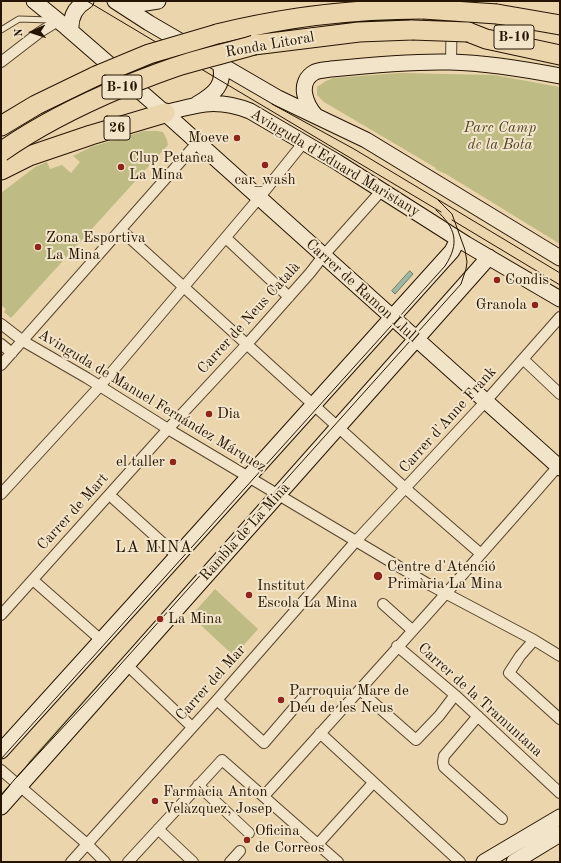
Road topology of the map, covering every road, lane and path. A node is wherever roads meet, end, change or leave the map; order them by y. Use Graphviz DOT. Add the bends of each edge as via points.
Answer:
graph roads {
  1 [pos="34,1"];
  2 [pos="86,1"];
  3 [pos="116,1"];
  4 [pos="158,1"];
  5 [pos="452,1"];
  6 [pos="58,21"];
  7 [pos="560,25"];
  8 [pos="1,30"];
  9 [pos="71,31"];
  10 [pos="468,32"];
  11 [pos="560,44"];
  12 [pos="560,55"];
  13 [pos="1,62"];
  14 [pos="451,62"];
  15 [pos="220,63"];
  16 [pos="560,76"];
  17 [pos="196,105"];
  18 [pos="165,113"];
  19 [pos="317,117"];
  20 [pos="1,126"];
  21 [pos="304,142"];
  22 [pos="198,143"];
  23 [pos="1,152"];
  24 [pos="1,170"];
  25 [pos="382,190"];
  26 [pos="259,198"];
  27 [pos="121,230"];
  28 [pos="226,238"];
  29 [pos="458,239"];
  30 [pos="324,255"];
  31 [pos="489,257"];
  32 [pos="560,258"];
  33 [pos="184,286"];
  34 [pos="289,297"];
  35 [pos="560,300"];
  36 [pos="560,317"];
  37 [pos="393,318"];
  38 [pos="1,324"];
  39 [pos="416,339"];
  40 [pos="23,341"];
  41 [pos="1,344"];
  42 [pos="247,344"];
  43 [pos="12,353"];
  44 [pos="523,358"];
  45 [pos="1,365"];
  46 [pos="100,386"];
  47 [pos="560,394"];
  48 [pos="486,401"];
  49 [pos="314,404"];
  50 [pos="338,427"];
  51 [pos="168,429"];
  52 [pos="559,466"];
  53 [pos="248,476"];
  54 [pos="405,488"];
  55 [pos="1,494"];
  56 [pos="278,494"];
  57 [pos="114,499"];
  58 [pos="356,541"];
  59 [pos="175,554"];
  60 [pos="481,554"];
  61 [pos="32,580"];
  62 [pos="445,594"];
  63 [pos="383,604"];
  64 [pos="1,615"];
  65 [pos="412,630"];
  66 [pos="100,640"];
  67 [pos="534,640"];
  68 [pos="397,646"];
  69 [pos="560,656"];
  70 [pos="127,665"];
  71 [pos="361,689"];
  72 [pos="307,693"];
  73 [pos="455,695"];
  74 [pos="217,700"];
  75 [pos="478,716"];
  76 [pos="560,719"];
  77 [pos="192,728"];
  78 [pos="320,733"];
  79 [pos="1,751"];
  80 [pos="1,770"];
  81 [pos="374,783"];
  82 [pos="198,785"];
  83 [pos="20,786"];
  84 [pos="560,793"];
  85 [pos="264,796"];
  86 [pos="1,807"];
  87 [pos="560,817"];
  88 [pos="502,819"];
  89 [pos="158,829"];
  90 [pos="248,833"];
  91 [pos="560,834"];
  92 [pos="87,844"];
  93 [pos="318,844"];
  94 [pos="240,851"];
  95 [pos="71,862"];
  96 [pos="105,862"];
  97 [pos="128,862"];
  98 [pos="193,862"];
  99 [pos="230,862"];
  100 [pos="338,862"];
  101 [pos="460,862"];
  102 [pos="484,862"];
  103 [pos="514,862"];
  1 -- 6 [label="street"];
  2 -- 9 [label="street" via="73,12"];
  3 -- 4 [label="street" via="139,4"];
  3 -- 15 [label="street, Avinguda d'Eduard Maristany"];
  5 -- 14 [label="street"];
  6 -- 8 [label="lane" via="19,18"];
  6 -- 9 [label="street"];
  6 -- 13 [label="street"];
  7 -- 20 [label="highway, Ronda Litoral / B-10, bridge" via="497,14 423,9 322,14 270,22 216,34 149,54 71,87"];
  9 -- 18 [label="street"];
  10 -- 11 [label="highway, Ronda Litoral / B-10"];
  10 -- 12 [label="highway" via="486,39"];
  10 -- 23 [label="highway, Ronda Litoral / B-10, bridge" via="359,32 254,46 152,75 83,104"];
  14 -- 16 [label="street"];
  14 -- 19 [label="street" via="354,66 315,72 308,79 305,95 310,109"];
  15 -- 17 [label="street" via="222,75 217,89"];
  15 -- 19 [label="street, Avinguda d'Eduard Maristany" via="278,98"];
  17 -- 18 [label="street, Avinguda d'Eduard Maristany"];
  17 -- 21 [label="street, Avinguda d'Eduard Maristany" via="219,103 237,106 264,118"];
  18 -- 22 [label="street, Carrer de Ramon Llull"];
  18 -- 24 [label="highway, 26" via="29,156"];
  19 -- 32 [label="street, Avinguda d'Eduard Maristany" via="366,140"];
  21 -- 25 [label="street, Avinguda d'Eduard Maristany"];
  21 -- 26 [label="street"];
  22 -- 26 [label="street, Carrer de Ramon Llull"];
  22 -- 27 [label="street"];
  25 -- 29 [label="street, Avinguda d'Eduard Maristany"];
  25 -- 30 [label="street, Carrer de Neus Català"];
  26 -- 28 [label="street"];
  26 -- 30 [label="street, Carrer de Ramon Llull"];
  27 -- 33 [label="street"];
  27 -- 40 [label="street"];
  28 -- 33 [label="street"];
  28 -- 34 [label="street"];
  29 -- 31 [label="street, Avinguda d'Eduard Maristany"];
  29 -- 37 [label="street" via="452,251"];
  30 -- 34 [label="street, Carrer de Neus Català"];
  30 -- 37 [label="street, Carrer de Ramon Llull"];
  31 -- 35 [label="street, Avinguda d'Eduard Maristany"];
  31 -- 39 [label="street, Rambla de La Mina"];
  33 -- 42 [label="street"];
  33 -- 46 [label="street"];
  34 -- 42 [label="street, Carrer de Neus Català"];
  36 -- 44 [label="street, Carrer d'Anne Frank"];
  37 -- 39 [label="street, Carrer de Ramon Llull"];
  37 -- 49 [label="street"];
  38 -- 40 [label="street, Avinguda de Manuel Fernández Márquez"];
  39 -- 48 [label="street, Carrer de Ramon Llull"];
  39 -- 50 [label="street, Rambla de La Mina"];
  40 -- 43 [label="street"];
  40 -- 46 [label="street, Avinguda de Manuel Fernández Márquez"];
  41 -- 43 [label="street"];
  42 -- 49 [label="street"];
  42 -- 51 [label="street, Carrer de Neus Català"];
  43 -- 45 [label="street"];
  44 -- 47 [label="street"];
  44 -- 48 [label="street, Carrer d'Anne Frank"];
  46 -- 51 [label="street, Avinguda de Manuel Fernández Márquez"];
  46 -- 55 [label="street"];
  48 -- 52 [label="street, Carrer de Ramon Llull"];
  48 -- 54 [label="street, Carrer d'Anne Frank"];
  49 -- 50 [label="street"];
  49 -- 53 [label="street"];
  50 -- 54 [label="street"];
  50 -- 56 [label="street, Rambla de La Mina"];
  51 -- 53 [label="street, Avinguda de Manuel Fernández Márquez"];
  51 -- 61 [label="street, Carrer de Mart"];
  52 -- 60 [label="street"];
  53 -- 56 [label="street, Avinguda de Manuel Fernández Márquez"];
  53 -- 66 [label="street"];
  54 -- 58 [label="street, Carrer d'Anne Frank"];
  54 -- 60 [label="street"];
  56 -- 58 [label="street, Avinguda de Manuel Fernández Márquez"];
  56 -- 70 [label="street, Rambla de La Mina"];
  57 -- 59 [label="street"];
  58 -- 62 [label="street, Avinguda de Manuel Fernández Márquez"];
  58 -- 74 [label="street, Carrer del Mar"];
  60 -- 62 [label="street"];
  61 -- 64 [label="street, Carrer de Mart"];
  61 -- 66 [label="street"];
  62 -- 65 [label="street"];
  62 -- 67 [label="street, Avinguda de Manuel Fernández Márquez"];
  63 -- 65 [label="street"];
  65 -- 68 [label="street"];
  66 -- 79 [label="street"];
  67 -- 69 [label="street, Avinguda de Manuel Fernández Márquez"];
  67 -- 76 [label="street" via="509,673"];
  68 -- 71 [label="street"];
  68 -- 73 [label="street, Carrer de la Tramuntana"];
  70 -- 77 [label="street"];
  70 -- 83 [label="street, Rambla de La Mina"];
  71 -- 73 [label="street" via="416,740"];
  71 -- 78 [label="street"];
  72 -- 74 [label="street" via="264,743"];
  73 -- 75 [label="street, Carrer de la Tramuntana"];
  74 -- 77 [label="street, Carrer del Mar"];
  75 -- 84 [label="street, Carrer de la Tramuntana"];
  75 -- 88 [label="street" via="444,756 444,767"];
  77 -- 92 [label="street, Carrer del Mar"];
  78 -- 81 [label="street"];
  78 -- 85 [label="street"];
  80 -- 83 [label="street"];
  81 -- 93 [label="street"];
  81 -- 101 [label="street"];
  82 -- 85 [label="street" via="222,760"];
  82 -- 89 [label="street"];
  82 -- 90 [label="street"];
  83 -- 86 [label="street, Rambla de La Mina"];
  83 -- 92 [label="street"];
  85 -- 93 [label="street"];
  87 -- 102 [label="street"];
  89 -- 97 [label="street"];
  89 -- 98 [label="street"];
  91 -- 103 [label="street"];
  92 -- 95 [label="street, Carrer del Mar"];
  92 -- 96 [label="street"];
  93 -- 100 [label="street"];
  94 -- 99 [label="street"];
}
